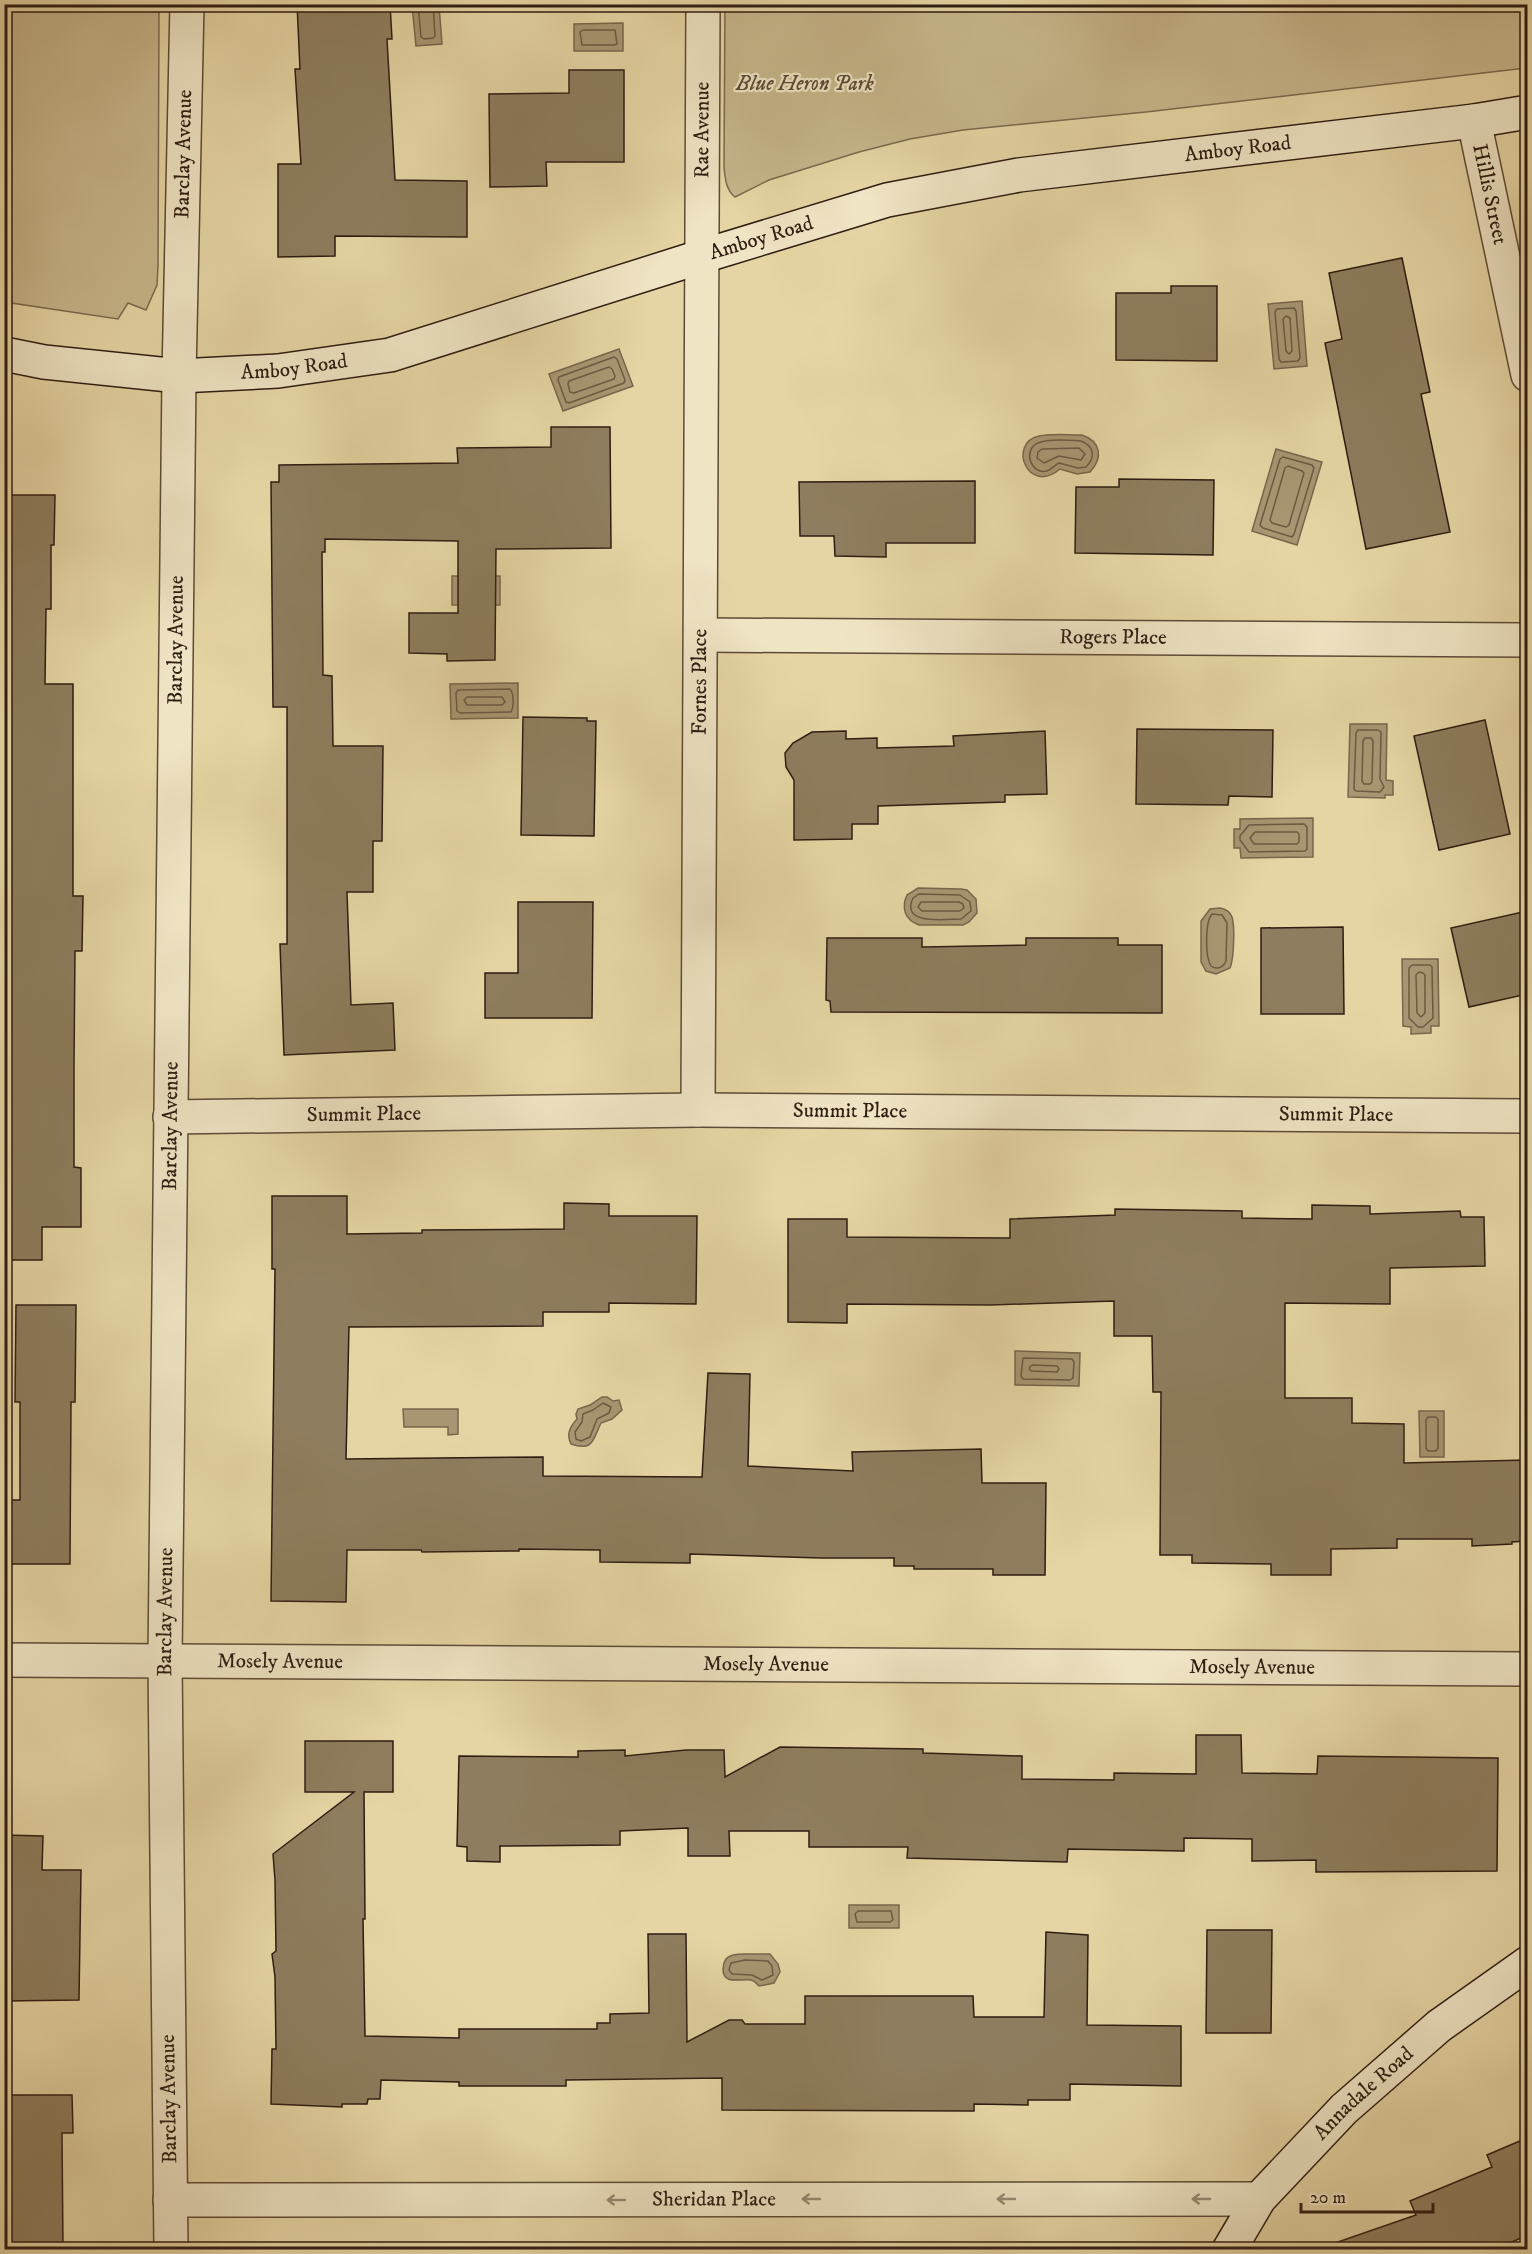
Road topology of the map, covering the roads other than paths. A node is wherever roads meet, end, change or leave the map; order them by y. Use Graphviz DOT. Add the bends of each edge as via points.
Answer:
graph roads {
  1 [pos="187,4"];
  2 [pos="703,4"];
  3 [pos="1527,111"];
  4 [pos="1474,121"];
  5 [pos="703,255"];
  6 [pos="4,354"];
  7 [pos="1527,375"];
  8 [pos="179,376"];
  9 [pos="700,635"];
  10 [pos="1527,640"];
  11 [pos="698,1110"];
  12 [pos="1527,1116"];
  13 [pos="170,1117"];
  14 [pos="4,1660"];
  15 [pos="165,1661"];
  16 [pos="1527,1669"];
  17 [pos="1527,1963"];
  18 [pos="1259,2199"];
  19 [pos="170,2200"];
  20 [pos="171,2250"];
  21 [pos="1229,2250"];
  1 -- 8 [label="street, Barclay Avenue"];
  2 -- 5 [label="street, Rae Avenue"];
  3 -- 4 [label="street, Amboy Road"];
  4 -- 5 [label="street, Amboy Road" via="1019,175 887,200"];
  4 -- 7 [label="street, Hillis Street"];
  5 -- 8 [label="street, Amboy Road" via="390,355 278,371"];
  5 -- 9 [label="street, Fornes Place"];
  6 -- 8 [label="street, Amboy Road"];
  8 -- 13 [label="street, Barclay Avenue"];
  9 -- 10 [label="street, Rogers Place"];
  9 -- 11 [label="street, Fornes Place"];
  11 -- 12 [label="street, Summit Place"];
  11 -- 13 [label="street, Summit Place"];
  13 -- 15 [label="street, Barclay Avenue"];
  14 -- 15 [label="street, Mosely Avenue"];
  15 -- 16 [label="street, Mosely Avenue"];
  15 -- 19 [label="street, Barclay Avenue"];
  17 -- 18 [label="street, Annadale Road" via="1439,2026 1344,2109"];
  18 -- 19 [label="street, Sheridan Place, one-way"];
  18 -- 21 [label="street, Annadale Road"];
  19 -- 20 [label="street, Barclay Avenue"];
}
